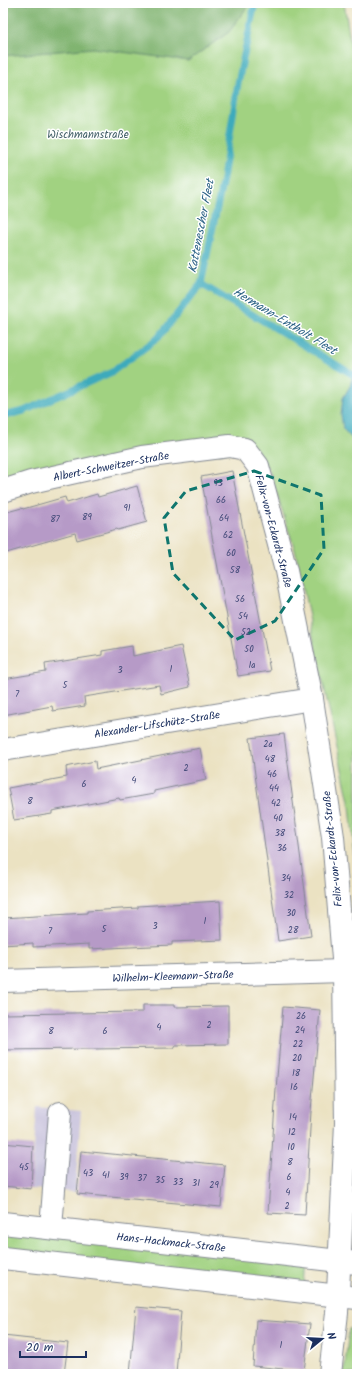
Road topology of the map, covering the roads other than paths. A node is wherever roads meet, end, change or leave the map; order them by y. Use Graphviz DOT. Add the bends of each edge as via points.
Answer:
graph roads {
  1 [pos="245,449"];
  2 [pos="3,491"];
  3 [pos="312,699"];
  4 [pos="3,750"];
  5 [pos="344,971"];
  6 [pos="3,981"];
  7 [pos="60,1112"];
  8 [pos="3,1223"];
  9 [pos="51,1228"];
  10 [pos="3,1258"];
  11 [pos="348,1262"];
  12 [pos="347,1297"];
  13 [pos="330,1374"];
  1 -- 2 [label="street, Albert-Schweitzer-Straße" via="230,446 142,457 31,482"];
  1 -- 3 [label="street, Felix-von-Eckardt-Straße" via="258,466 286,571"];
  3 -- 4 [label="street, Alexander-Lifschütz-Straße"];
  3 -- 5 [label="street, Felix-von-Eckardt-Straße" via="333,837"];
  5 -- 6 [label="street, Wilhelm-Kleemann-Straße"];
  5 -- 11 [label="street, Felix-von-Eckardt-Straße"];
  7 -- 9 [label="street"];
  8 -- 9 [label="street, Hans-Hackmack-Straße"];
  9 -- 11 [label="street, Hans-Hackmack-Straße"];
  10 -- 12 [label="street"];
  11 -- 12 [label="street"];
  12 -- 13 [label="street" via="337,1313"];
}
